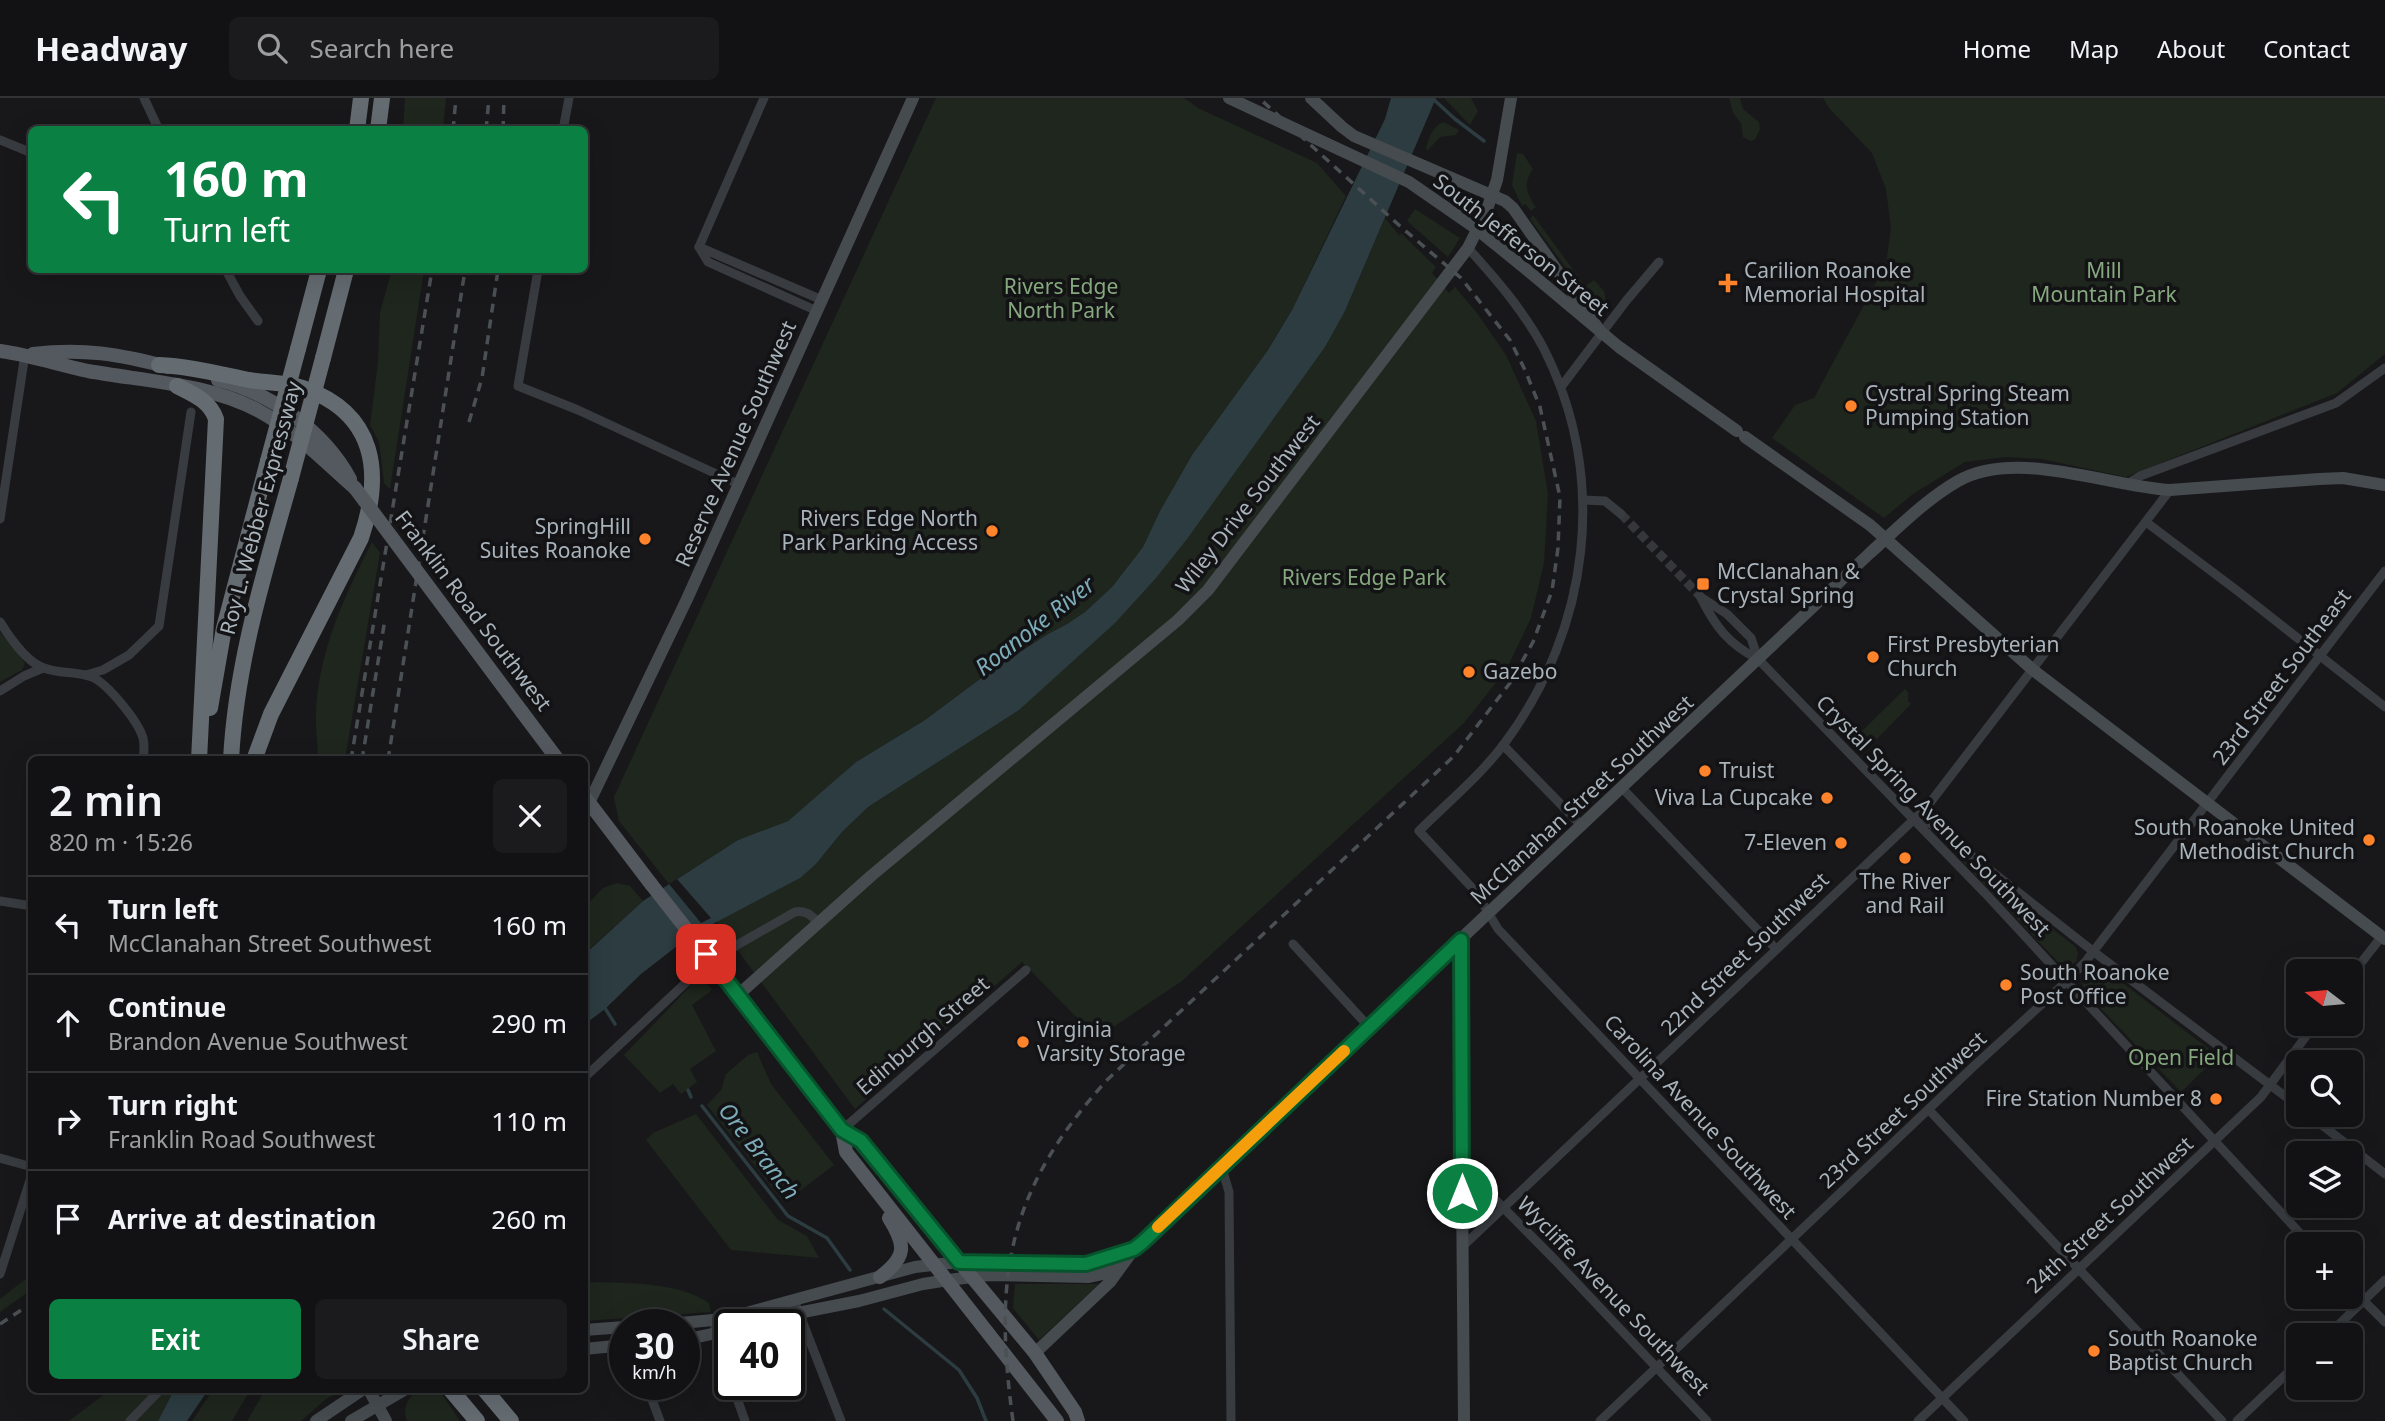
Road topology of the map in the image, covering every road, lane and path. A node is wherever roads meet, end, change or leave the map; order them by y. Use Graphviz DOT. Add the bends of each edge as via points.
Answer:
graph roads {
  1 [pos="144,98"];
  2 [pos="361,98"];
  3 [pos="382,98"];
  4 [pos="569,98"];
  5 [pos="764,98"];
  6 [pos="913,98"];
  7 [pos="1229,98"];
  8 [pos="1311,98"];
  9 [pos="1511,98"];
  10 [pos="157,126"];
  11 [pos="358,126"];
  12 [pos="379,126"];
  13 [pos="564,126"];
  14 [pos="0,140"];
  15 [pos="28,151"];
  16 [pos="1492,195"];
  17 [pos="1468,248"];
  18 [pos="1659,262"];
  19 [pos="228,273"];
  20 [pos="318,273"];
  21 [pos="345,273"];
  22 [pos="537,273"];
  23 [pos="819,305"];
  24 [pos="258,321"];
  25 [pos="1602,334"];
  26 [pos="0,351"];
  27 [pos="24,354"];
  28 [pos="159,365"];
  29 [pos="2385,368"];
  30 [pos="177,386"];
  31 [pos="1561,387"];
  32 [pos="191,412"];
  33 [pos="738,484"];
  34 [pos="2125,485"];
  35 [pos="2385,485"];
  36 [pos="355,488"];
  37 [pos="2170,490"];
  38 [pos="1583,500"];
  39 [pos="1621,514"];
  40 [pos="0,519"];
  41 [pos="2146,522"];
  42 [pos="1886,539"];
  43 [pos="2385,571"];
  44 [pos="0,622"];
  45 [pos="2321,656"];
  46 [pos="1758,659"];
  47 [pos="43,668"];
  48 [pos="2033,670"];
  49 [pos="86,675"];
  50 [pos="0,691"];
  51 [pos="2385,707"];
  52 [pos="1503,745"];
  53 [pos="144,756"];
  54 [pos="199,756"];
  55 [pos="206,756"];
  56 [pos="231,756"];
  57 [pos="255,756"];
  58 [pos="555,756"];
  59 [pos="1622,788"];
  60 [pos="588,797"];
  61 [pos="588,800"];
  62 [pos="2207,803"];
  63 [pos="1913,820"];
  64 [pos="1582,826"];
  65 [pos="0,901"];
  66 [pos="28,905"];
  67 [pos="1488,914"];
  68 [pos="818,923"];
  69 [pos="2384,936"];
  70 [pos="1461,940"];
  71 [pos="1293,944"];
  72 [pos="1776,948"];
  73 [pos="2094,952"];
  74 [pos="2363,961"];
  75 [pos="1026,970"];
  76 [pos="2067,981"];
  77 [pos="738,995"];
  78 [pos="1369,1027"];
  79 [pos="2306,1036"];
  80 [pos="588,1074"];
  81 [pos="1641,1079"];
  82 [pos="2270,1084"];
  83 [pos="2286,1097"];
  84 [pos="1929,1110"];
  85 [pos="2324,1127"];
  86 [pos="842,1130"];
  87 [pos="2214,1141"];
  88 [pos="0,1158"];
  89 [pos="28,1166"];
  90 [pos="857,1166"];
  91 [pos="1462,1166"];
  92 [pos="1218,1168"];
  93 [pos="2385,1174"];
  94 [pos="28,1187"];
  95 [pos="1504,1208"];
  96 [pos="2299,1232"];
  97 [pos="1791,1238"];
  98 [pos="1463,1246"];
  99 [pos="1134,1249"];
  100 [pos="959,1262"];
  101 [pos="936,1266"];
  102 [pos="2078,1269"];
  103 [pos="0,1275"];
  104 [pos="880,1277"];
  105 [pos="973,1278"];
  106 [pos="948,1280"];
  107 [pos="2385,1280"];
  108 [pos="2364,1302"];
  109 [pos="796,1306"];
  110 [pos="779,1309"];
  111 [pos="789,1309"];
  112 [pos="2385,1322"];
  113 [pos="2341,1323"];
  114 [pos="609,1328"];
  115 [pos="588,1330"];
  116 [pos="609,1347"];
  117 [pos="588,1349"];
  118 [pos="1035,1353"];
  119 [pos="1657,1367"];
  120 [pos="2286,1374"];
  121 [pos="157,1393"];
  122 [pos="358,1393"];
  123 [pos="371,1393"];
  124 [pos="398,1393"];
  125 [pos="454,1393"];
  126 [pos="487,1393"];
  127 [pos="1942,1398"];
  128 [pos="652,1400"];
  129 [pos="738,1400"];
  130 [pos="377,1404"];
  131 [pos="130,1421"];
  132 [pos="316,1421"];
  133 [pos="351,1421"];
  134 [pos="386,1421"];
  135 [pos="477,1421"];
  136 [pos="510,1421"];
  137 [pos="660,1421"];
  138 [pos="745,1421"];
  139 [pos="841,1421"];
  140 [pos="1057,1421"];
  141 [pos="1078,1421"];
  142 [pos="1231,1421"];
  143 [pos="1464,1421"];
  144 [pos="1600,1421"];
  145 [pos="1707,1421"];
  146 [pos="1918,1421"];
  147 [pos="1964,1421"];
  148 [pos="2222,1421"];
  149 [pos="2237,1421"];
  1 -- 10 [label="street"];
  2 -- 11 [label="highway"];
  3 -- 12 [label="highway"];
  4 -- 13 [label="street"];
  5 -- 23 [label="street" via="699,247"];
  6 -- 23 [label="main road, Reserve Avenue Southwest"];
  7 -- 25 [label="main road, South Jefferson Street, bridge" via="1409,182 1474,226"];
  8 -- 16 [label="main road" via="1354,136"];
  9 -- 16 [label="main road, Wiley Drive Southwest"];
  14 -- 15 [label="street"];
  16 -- 17 [label="main road, Wiley Drive Southwest"];
  16 -- 25 [label="main road" via="1513,208"];
  17 -- 31 [label="street" via="1528,322"];
  17 -- 68 [label="main road, Wiley Drive Southwest" via="1200,599"];
  18 -- 25 [label="street"];
  19 -- 24 [label="street"];
  20 -- 55 [label="highway, Roy L. Webber Expressway, bridge" via="224,628"];
  21 -- 56 [label="highway, Roy L. Webber Expressway, bridge" via="253,612"];
  22 -- 33 [label="street" via="518,386"];
  23 -- 33 [label="main road, Reserve Avenue Southwest"];
  25 -- 31 [label="street"];
  25 -- 42 [label="main road, South Jefferson Street"];
  26 -- 27 [label="main road, Franklin Road Southwest"];
  27 -- 28 [label="main road, Franklin Road Southwest" via="103,352"];
  27 -- 30 [label="main road, Franklin Road Southwest" via="69,367"];
  27 -- 40 [label="street"];
  28 -- 36 [label="main road, Franklin Road Southwest" via="260,395 321,440"];
  28 -- 57 [label="highway" via="303,388 350,418 371,458 370,507 361,538 271,713"];
  29 -- 34 [label="street" via="2336,403"];
  30 -- 36 [label="main road, Franklin Road Southwest" via="234,400 265,414 312,448"];
  30 -- 54 [label="highway" via="204,401 216,419"];
  31 -- 38 [label="street" via="1577,442"];
  32 -- 49 [label="street" via="159,626 129,655"];
  33 -- 60 [label="main road, Reserve Avenue Southwest" via="687,599"];
  34 -- 37 [label="main road, McClanahan Street Southwest"];
  34 -- 42 [label="main road, McClanahan Street Southwest" via="2026,468 1991,469 1937,494"];
  35 -- 37 [label="main road, McClanahan Street Southwest" via="2319,479"];
  36 -- 58 [label="main road, Franklin Road Southwest, bridge"];
  37 -- 41 [label="street, 22nd Street Southwest"];
  38 -- 39 [label="street" via="1605,501"];
  38 -- 52 [label="street" via="1577,584 1567,622 1534,695"];
  41 -- 45 [label="street"];
  41 -- 48 [label="street, 22nd Street Southwest"];
  42 -- 46 [label="main road, McClanahan Street Southwest"];
  42 -- 48 [label="main road, South Jefferson Street"];
  43 -- 45 [label="street, 23rd Street Southeast"];
  44 -- 47 [label="street" via="16,645"];
  45 -- 51 [label="street"];
  45 -- 62 [label="street, 23rd Street Southeast"];
  46 -- 46 [label="street" via="1751,638 1700,596 1715,625 1739,650"];
  46 -- 59 [label="main road, McClanahan Street Southwest"];
  46 -- 63 [label="street, Crystal Spring Avenue Southwest"];
  47 -- 49 [label="street"];
  47 -- 50 [label="street"];
  48 -- 62 [label="main road, South Jefferson Street"];
  48 -- 63 [label="street, 22nd Street Southwest"];
  49 -- 53 [label="street" via="115,697 139,729"];
  52 -- 64 [label="street"];
  52 -- 67 [label="street, Carolina Avenue Southwest" via="1419,831 1476,892"];
  59 -- 64 [label="main road, McClanahan Street Southwest"];
  59 -- 72 [label="street"];
  61 -- 77 [label="main road, bridge"];
  62 -- 69 [label="main road, South Jefferson Street"];
  62 -- 73 [label="street, 23rd Street Southwest"];
  63 -- 72 [label="street, 22nd Street Southwest"];
  63 -- 73 [label="street" via="1930,823"];
  63 -- 76 [label="street, Crystal Spring Avenue Southwest"];
  64 -- 67 [label="main road, McClanahan Street Southwest"];
  65 -- 66 [label="street"];
  67 -- 70 [label="main road, McClanahan Street Southwest"];
  67 -- 81 [label="street, Carolina Avenue Southwest"];
  68 -- 77 [label="main road, Wiley Drive Southwest"];
  68 -- 80 [label="street" via="809,914 795,912 725,953 677,989"];
  69 -- 74 [label="street"];
  70 -- 78 [label="main road, McClanahan Street Southwest"];
  70 -- 91 [label="main road"];
  71 -- 78 [label="street"];
  72 -- 81 [label="street, 22nd Street Southwest"];
  73 -- 76 [label="street, 23rd Street Southwest"];
  73 -- 82 [label="street"];
  75 -- 86 [label="street, Edinburgh Street"];
  76 -- 84 [label="street, 23rd Street Southwest"];
  76 -- 87 [label="street, Crystal Spring Avenue Southwest"];
  77 -- 86 [label="main road"];
  78 -- 92 [label="main road, McClanahan Street Southwest"];
  79 -- 82 [label="street, 24th Street Southwest"];
  81 -- 95 [label="street, 22nd Street Southwest"];
  81 -- 97 [label="street, Carolina Avenue Southwest"];
  82 -- 83 [label="street"];
  82 -- 87 [label="street, 24th Street Southwest"];
  84 -- 97 [label="street, 23rd Street Southwest"];
  84 -- 102 [label="street"];
  85 -- 93 [label="street"];
  86 -- 90 [label="main road" via="846,1152"];
  86 -- 100 [label="main road" via="861,1141"];
  87 -- 96 [label="street, Crystal Spring Avenue Southwest"];
  87 -- 102 [label="street, 24th Street Southwest"];
  88 -- 89 [label="street"];
  90 -- 101 [label="main road"];
  90 -- 104 [label="main road" via="901,1241 898,1260"];
  91 -- 95 [label="street, Wycliffe Avenue Southwest"];
  91 -- 98 [label="main road"];
  92 -- 99 [label="main road, McClanahan Street Southwest"];
  92 -- 142 [label="street" via="1229,1192"];
  94 -- 103 [label="street"];
  95 -- 98 [label="street, 22nd Street Southwest"];
  95 -- 119 [label="street, Wycliffe Avenue Southwest"];
  97 -- 119 [label="street, 23rd Street Southwest"];
  97 -- 127 [label="street, Carolina Avenue Southwest"];
  98 -- 143 [label="main road"];
  99 -- 100 [label="main road" via="1086,1264"];
  99 -- 105 [label="main road" via="1103,1274 1089,1277"];
  99 -- 118 [label="main road, McClanahan Street Southwest" via="1110,1282"];
  100 -- 101 [label="main road"];
  100 -- 105 [label="main road"];
  101 -- 104 [label="main road"];
  101 -- 106 [label="main road"];
  102 -- 127 [label="street, 24th Street Southwest"];
  102 -- 148 [label="street"];
  104 -- 109 [label="main road"];
  105 -- 106 [label="main road"];
  105 -- 118 [label="main road"];
  106 -- 109 [label="main road" via="859,1301"];
  106 -- 140 [label="main road"];
  107 -- 108 [label="street"];
  108 -- 112 [label="street"];
  108 -- 113 [label="street"];
  109 -- 110 [label="main road"];
  109 -- 111 [label="main road"];
  109 -- 139 [label="street"];
  114 -- 115 [label="main road"];
  116 -- 117 [label="main road"];
  118 -- 141 [label="main road"];
  119 -- 144 [label="street, 23rd Street Southwest"];
  119 -- 145 [label="street, Wycliffe Avenue Southwest"];
  120 -- 149 [label="street"];
  121 -- 131 [label="street"];
  122 -- 132 [label="main road"];
  123 -- 130 [label="main road"];
  124 -- 130 [label="main road"];
  125 -- 135 [label="highway"];
  126 -- 136 [label="highway"];
  127 -- 146 [label="street, 24th Street Southwest"];
  127 -- 147 [label="street, Carolina Avenue Southwest"];
  128 -- 137 [label="street"];
  129 -- 138 [label="street"];
  130 -- 133 [label="main road"];
  130 -- 134 [label="main road"];
}
